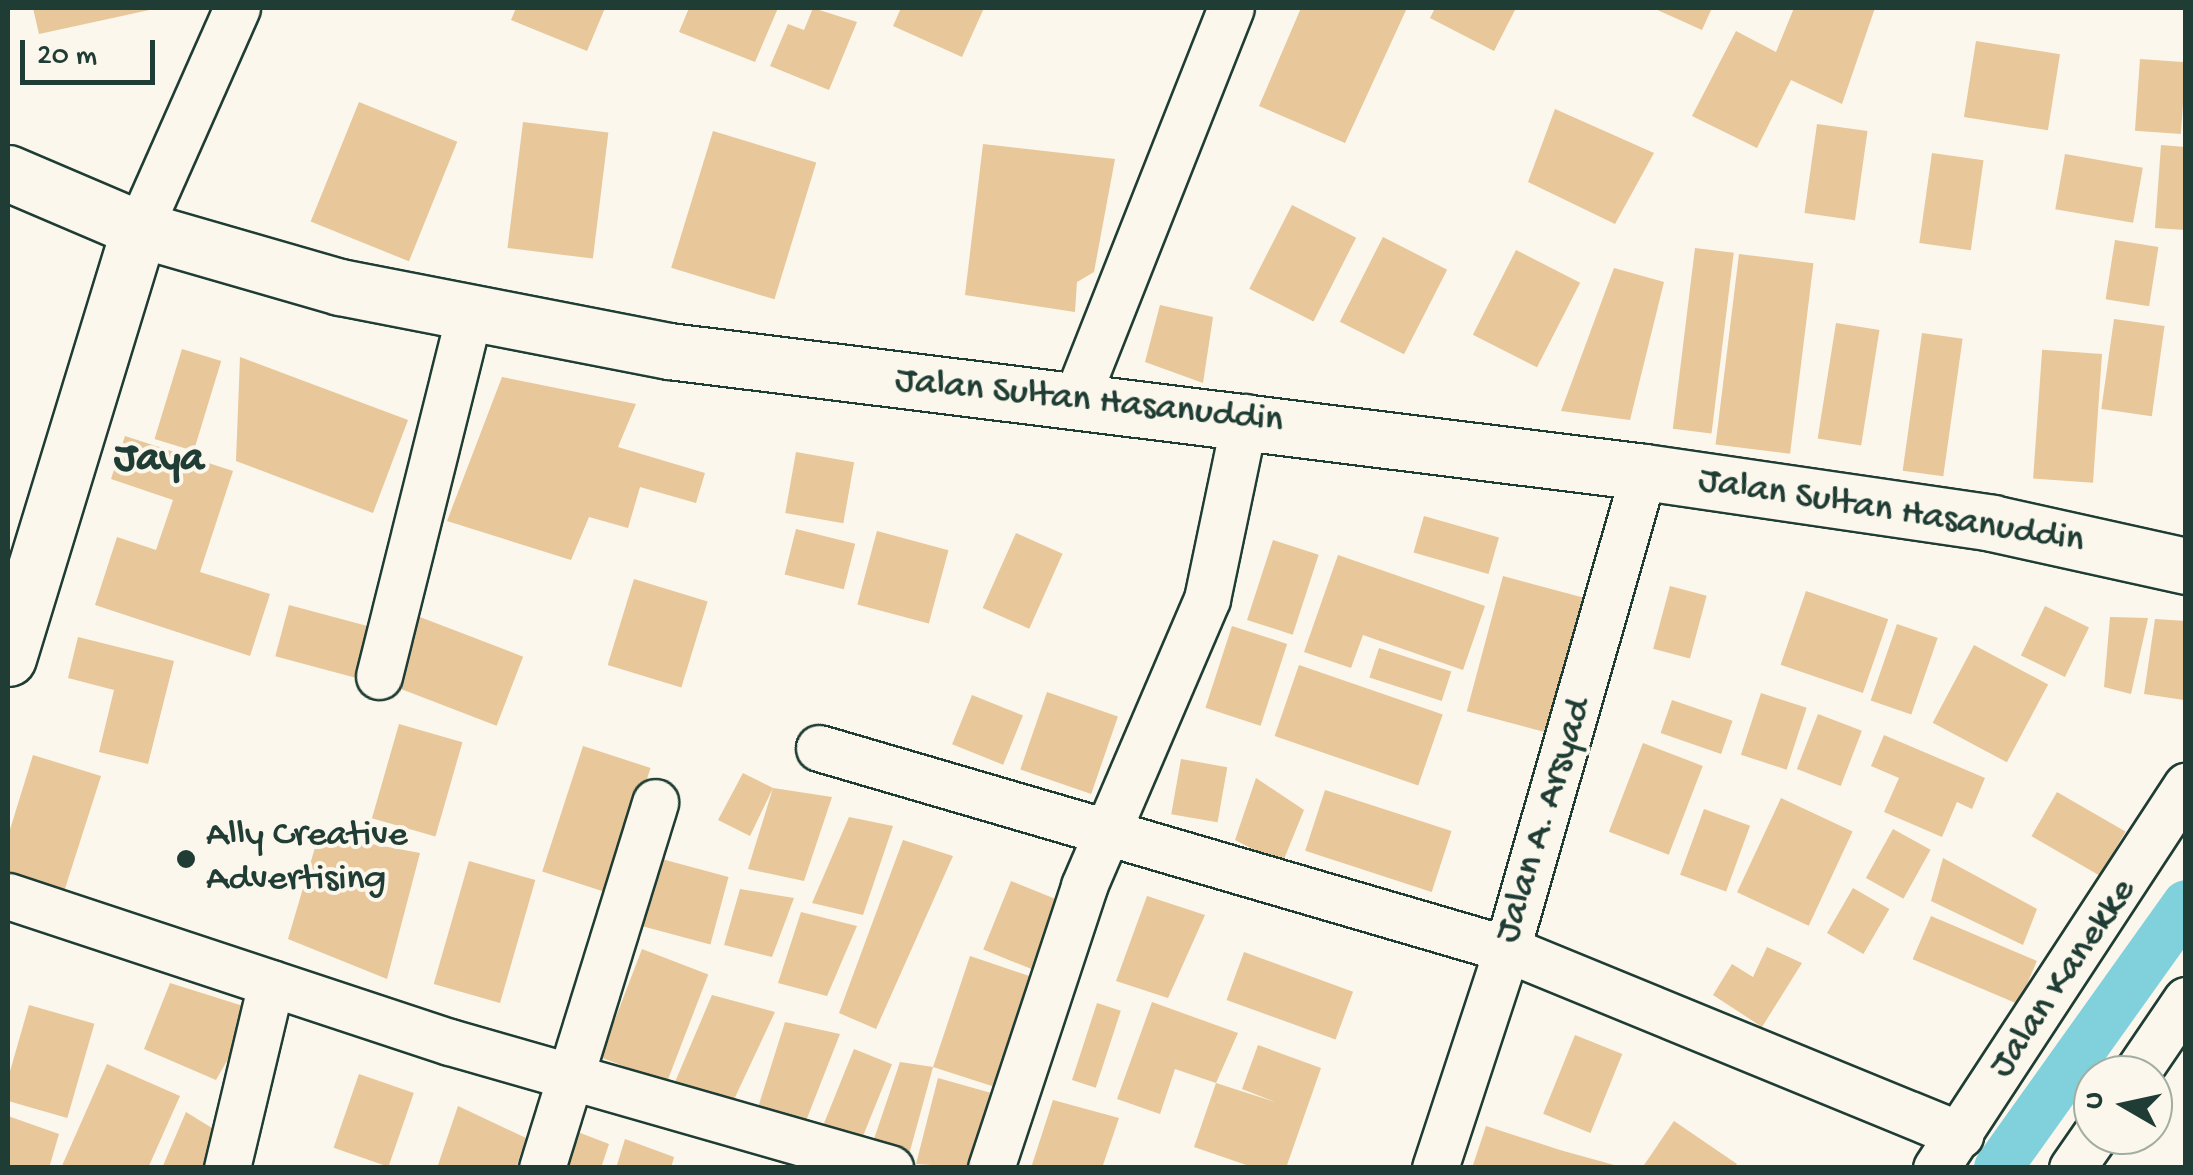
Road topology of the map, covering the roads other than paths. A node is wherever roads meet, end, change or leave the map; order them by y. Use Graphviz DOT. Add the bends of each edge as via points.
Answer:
graph roads {
  1 [pos="237,8"];
  2 [pos="1231,8"];
  3 [pos="8,173"];
  4 [pos="139,230"];
  5 [pos="470,312"];
  6 [pos="1074,404"];
  7 [pos="1245,418"];
  8 [pos="1644,472"];
  9 [pos="2186,566"];
  10 [pos="8,658"];
  11 [pos="378,676"];
  12 [pos="819,748"];
  13 [pos="2186,786"];
  14 [pos="655,802"];
  15 [pos="1113,829"];
  16 [pos="8,896"];
  17 [pos="1507,949"];
  18 [pos="271,983"];
  19 [pos="2186,1000"];
  20 [pos="2149,1055"];
  21 [pos="570,1074"];
  22 [pos="1948,1151"];
  23 [pos="227,1168"];
  24 [pos="542,1168"];
  25 [pos="890,1168"];
  26 [pos="990,1168"];
  27 [pos="1435,1168"];
  1 -- 4 [label="street"];
  2 -- 6 [label="street"];
  3 -- 4 [label="main road, Jalan Sultan Hasanuddin"];
  4 -- 5 [label="main road, Jalan Sultan Hasanuddin" via="340,287"];
  4 -- 10 [label="main road"];
  5 -- 6 [label="main road, Jalan Sultan Hasanuddin" via="669,351"];
  5 -- 11 [label="street"];
  6 -- 7 [label="main road, Jalan Sultan Hasanuddin"];
  7 -- 8 [label="main road, Jalan Sultan Hasanuddin"];
  7 -- 15 [label="street" via="1207,599"];
  8 -- 9 [label="main road, Jalan Sultan Hasanuddin" via="1992,523"];
  8 -- 17 [label="street, Jalan A. Arsyad"];
  12 -- 15 [label="street"];
  13 -- 22 [label="street, Jalan Kanekke"];
  14 -- 21 [label="street"];
  15 -- 17 [label="street"];
  15 -- 26 [label="street" via="1084,886"];
  16 -- 18 [label="street"];
  17 -- 22 [label="street"];
  17 -- 27 [label="street, Jalan A. Arsyad"];
  18 -- 21 [label="street"];
  18 -- 23 [label="street"];
  19 -- 20 [label="street"];
  21 -- 24 [label="street"];
  21 -- 25 [label="street"];
}
